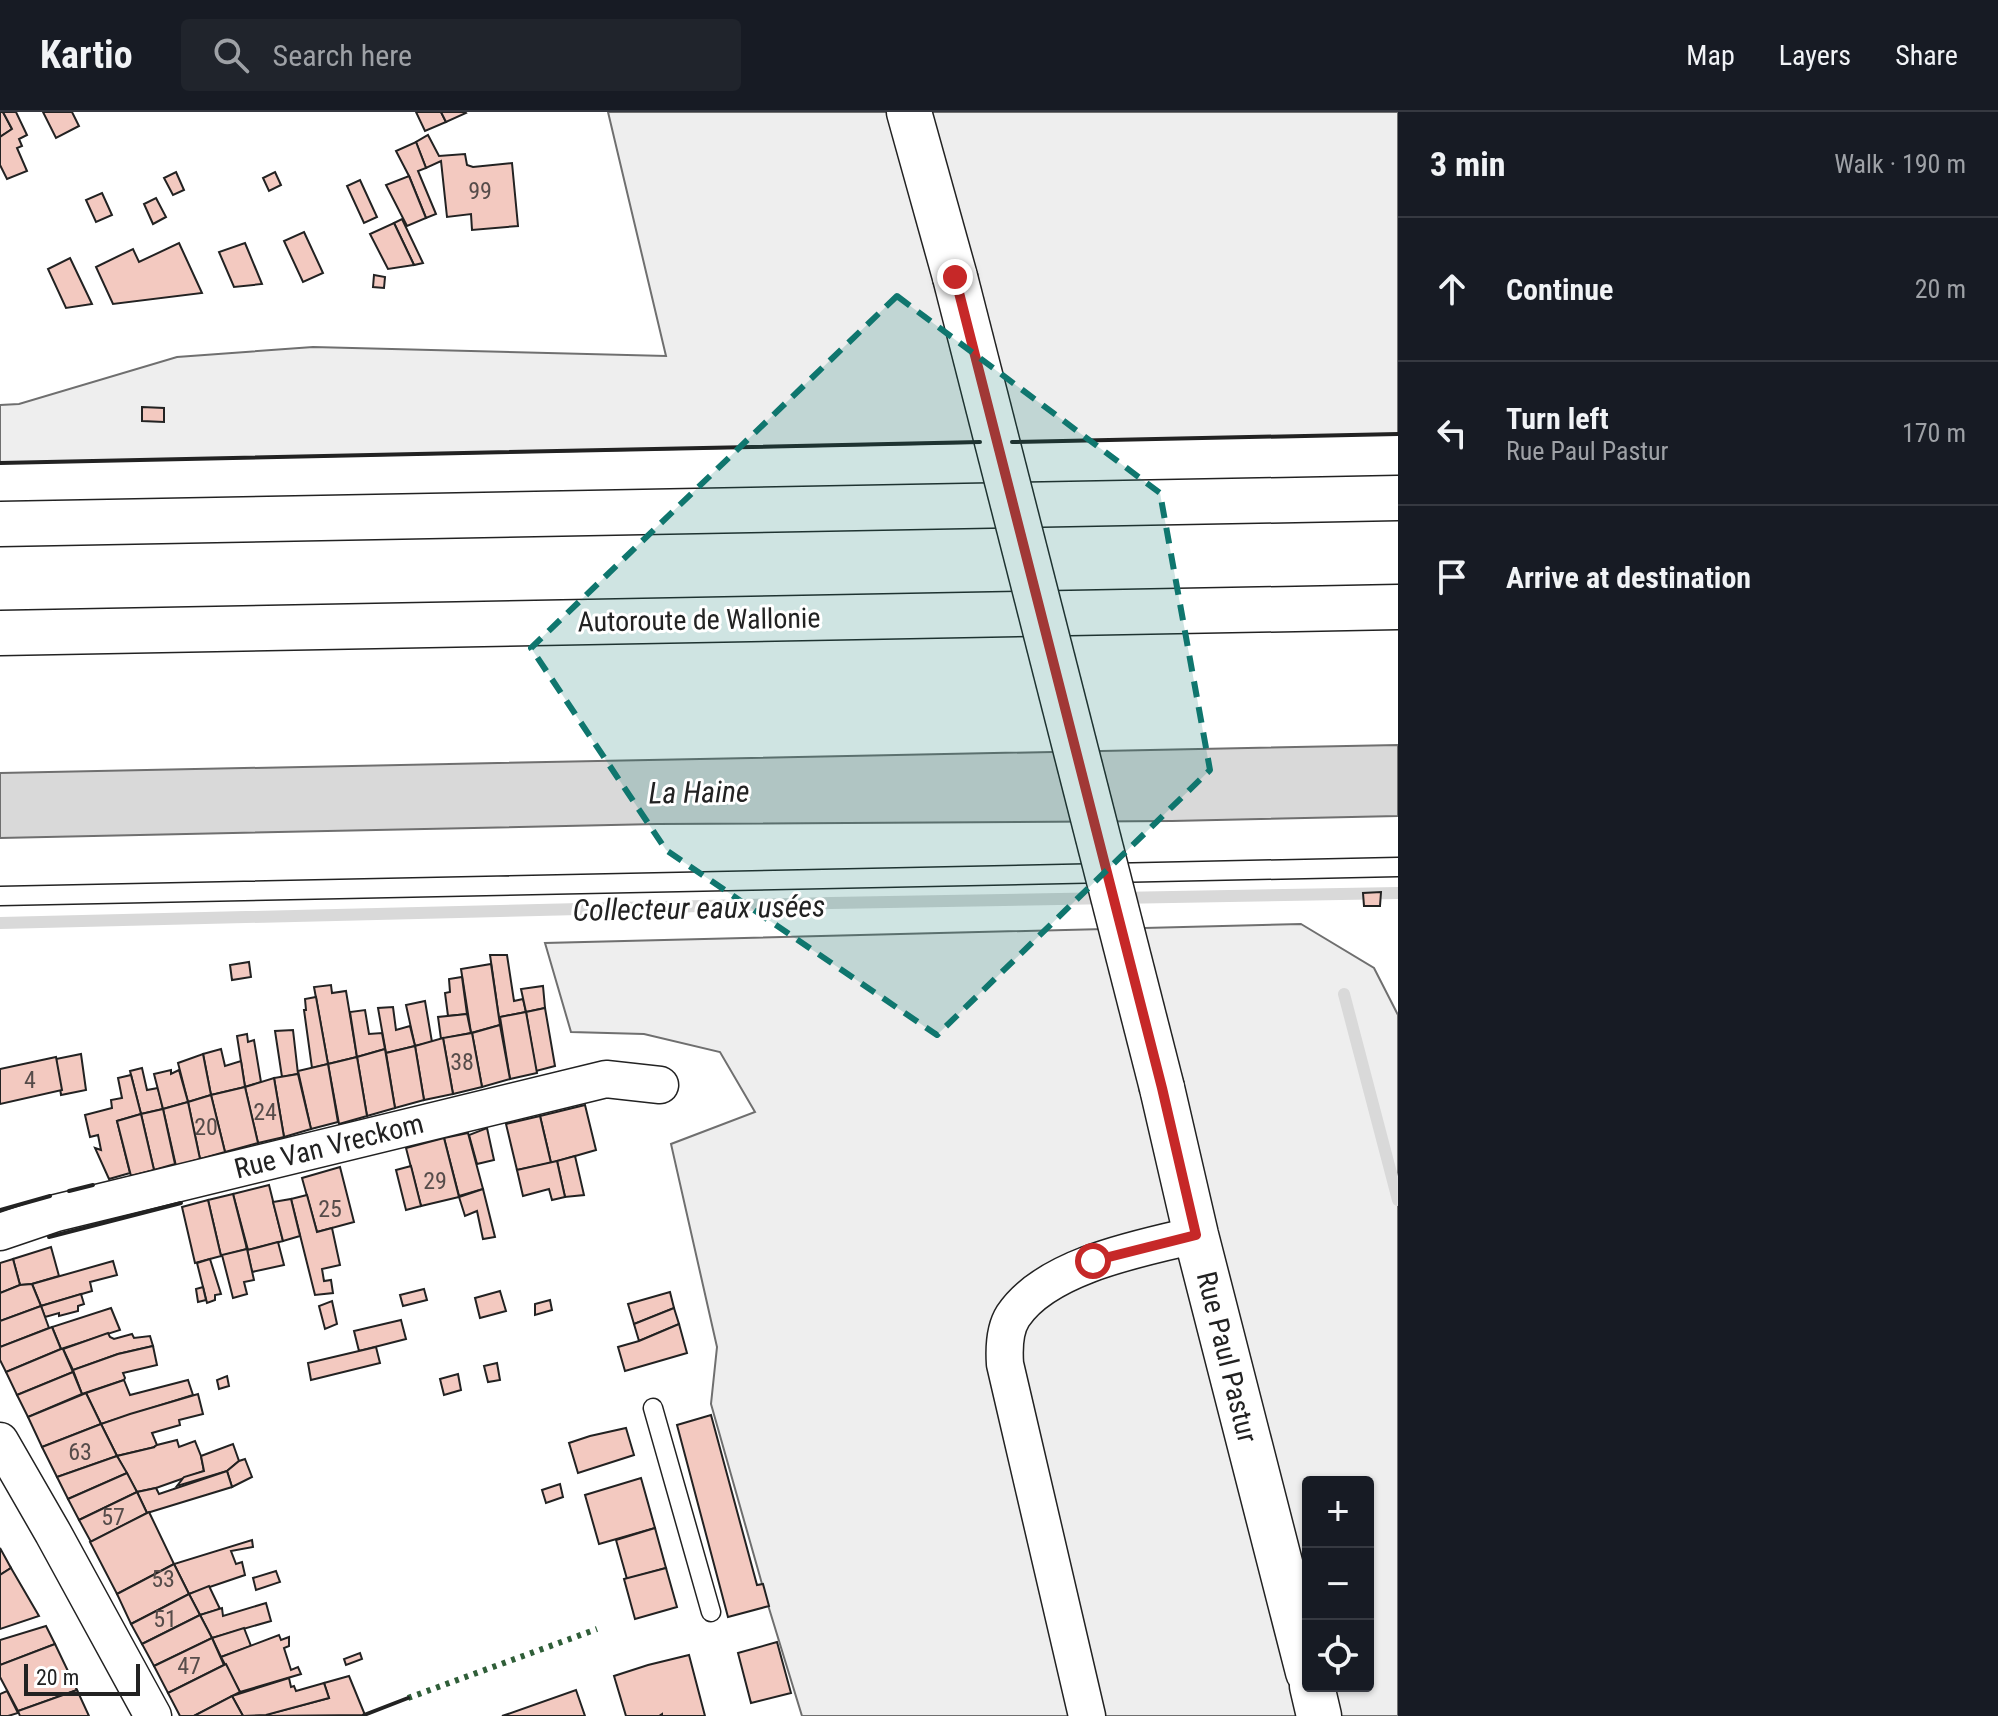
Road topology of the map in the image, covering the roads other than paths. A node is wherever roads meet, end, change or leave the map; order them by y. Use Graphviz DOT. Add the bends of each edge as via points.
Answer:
graph roads {
  1 [pos="909,112"];
  2 [pos="1398,498"];
  3 [pos="0,524"];
  4 [pos="1398,607"];
  5 [pos="0,633"];
  6 [pos="1398,867"];
  7 [pos="0,896"];
  8 [pos="660,1085"];
  9 [pos="0,1232"];
  10 [pos="1196,1235"];
  11 [pos="653,1408"];
  12 [pos="0,1441"];
  13 [pos="711,1612"];
  14 [pos="1302,1649"];
  15 [pos="1313,1692"];
  16 [pos="153,1716"];
  17 [pos="1087,1716"];
  18 [pos="1319,1716"];
  1 -- 10 [label="main road, Rue Paul Pastur, bridge"];
  2 -- 3 [label="main road"];
  4 -- 5 [label="main road, Autoroute de Wallonie"];
  6 -- 7 [label="lane"];
  8 -- 9 [label="street, Rue Van Vreckom" via="606,1079 56,1213"];
  10 -- 14 [label="main road, Rue Paul Pastur"];
  10 -- 17 [label="street" via="1093,1261 1060,1278 1031,1296 1011,1318 1004,1343 1018,1426"];
  11 -- 13 [label="lane"];
  12 -- 16 [label="street"];
  15 -- 18 [label="main road"];
}
